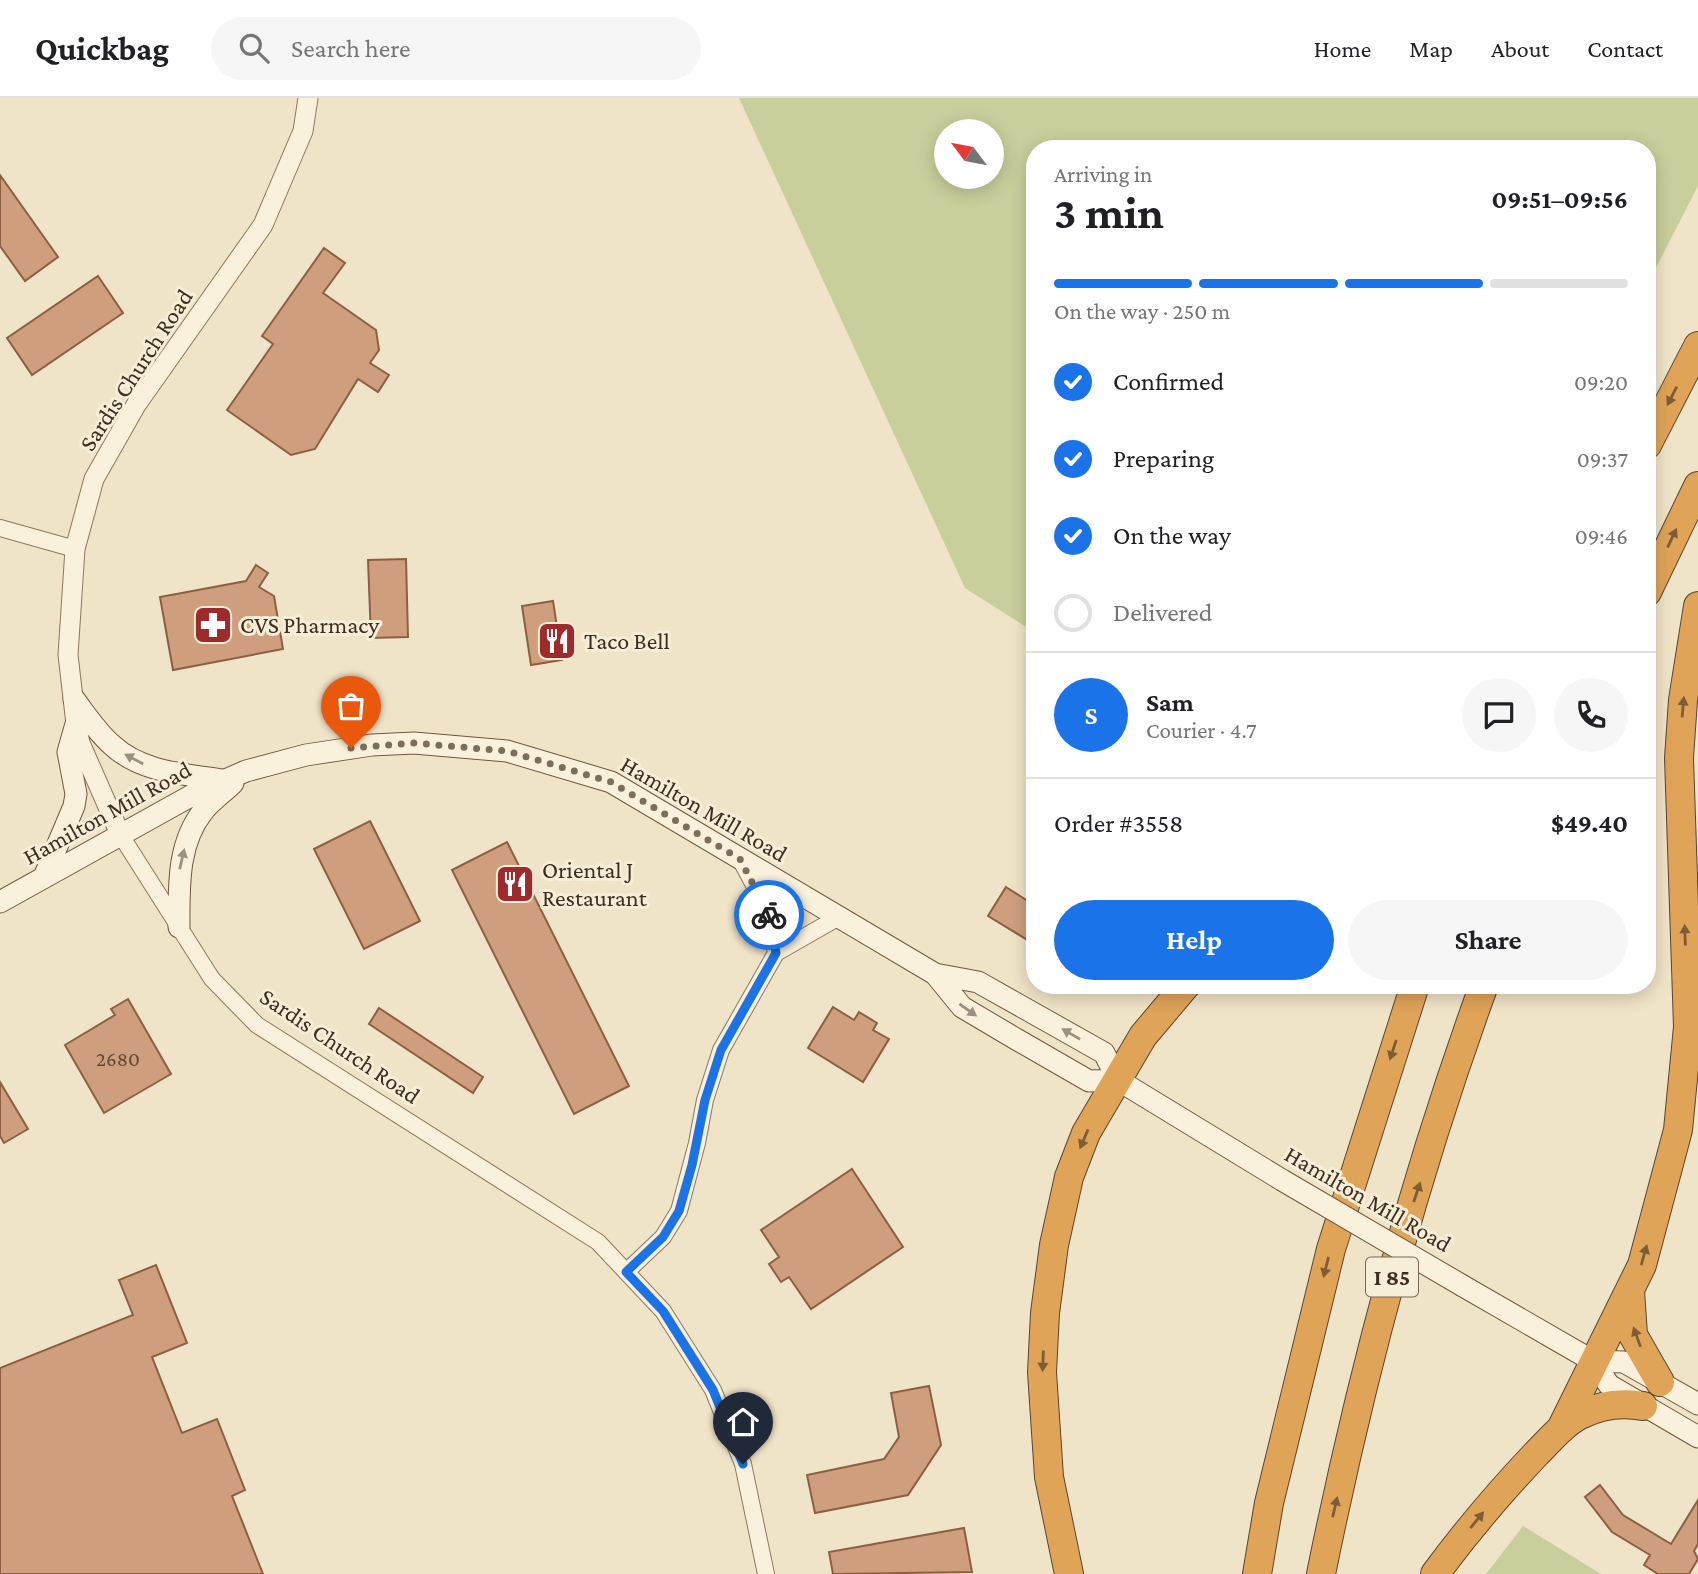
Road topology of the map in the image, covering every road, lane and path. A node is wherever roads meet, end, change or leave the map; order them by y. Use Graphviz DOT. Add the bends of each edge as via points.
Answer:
graph roads {
  1 [pos="308,98"];
  2 [pos="1698,346"];
  3 [pos="1656,428"];
  4 [pos="1698,486"];
  5 [pos="0,528"];
  6 [pos="75,549"];
  7 [pos="1656,573"];
  8 [pos="1698,606"];
  9 [pos="74,699"];
  10 [pos="76,724"];
  11 [pos="246,771"];
  12 [pos="223,780"];
  13 [pos="120,834"];
  14 [pos="740,859"];
  15 [pos="44,877"];
  16 [pos="0,902"];
  17 [pos="839,917"];
  18 [pos="179,927"];
  19 [pos="776,953"];
  20 [pos="935,974"];
  21 [pos="1178,994"];
  22 [pos="1412,994"];
  23 [pos="1481,994"];
  24 [pos="1118,1080"];
  25 [pos="626,1272"];
  26 [pos="1630,1288"];
  27 [pos="1593,1360"];
  28 [pos="1660,1382"];
  29 [pos="1698,1404"];
  30 [pos="1643,1406"];
  31 [pos="1561,1429"];
  32 [pos="1698,1437"];
  33 [pos="766,1574"];
  34 [pos="1069,1574"];
  35 [pos="1256,1574"];
  36 [pos="1321,1574"];
  37 [pos="1435,1574"];
  1 -- 6 [label="street, Sardis Church Road" via="303,131 263,225 136,405 94,479"];
  2 -- 3 [label="highway, one-way"];
  7 -- 4 [label="highway, one-way"];
  5 -- 6 [label="street"];
  6 -- 9 [label="street, Sardis Church Road" via="68,654"];
  26 -- 8 [label="highway, one-way" via="1642,1265 1678,1130 1688,1027 1679,758"];
  9 -- 10 [label="street, Sardis Church Road"];
  12 -- 9 [label="main road, one-way" via="157,770 132,760 112,746"];
  10 -- 13 [label="street, Sardis Church Road"];
  10 -- 15 [label="main road" via="68,752 74,806"];
  11 -- 12 [label="main road, Hamilton Mill Road"];
  11 -- 14 [label="main road, Hamilton Mill Road" via="306,755 372,745 414,743 507,751 611,782"];
  18 -- 11 [label="main road, one-way" via="178,876 188,838 204,810"];
  12 -- 13 [label="main road, Hamilton Mill Road"];
  13 -- 15 [label="main road, Hamilton Mill Road"];
  13 -- 18 [label="street, Sardis Church Road"];
  14 -- 17 [label="main road, Hamilton Mill Road"];
  14 -- 19 [label="street" via="768,911"];
  15 -- 16 [label="main road, Hamilton Mill Road"];
  17 -- 19 [label="street"];
  17 -- 20 [label="main road, Hamilton Mill Road"];
  18 -- 25 [label="street, Sardis Church Road" via="212,979 257,1025 598,1242"];
  19 -- 25 [label="street" via="721,1050 679,1211 663,1237"];
  20 -- 24 [label="main road, Hamilton Mill Road, one-way" via="962,1007 1016,1039 1089,1081"];
  24 -- 20 [label="main road, Hamilton Mill Road, one-way" via="1104,1053 978,982"];
  21 -- 24 [label="highway" via="1143,1036"];
  22 -- 35 [label="highway, I 85, one-way" via="1331,1249"];
  36 -- 23 [label="highway, I 85, one-way" via="1369,1363 1409,1216"];
  24 -- 27 [label="main road, Hamilton Mill Road, bridge"];
  24 -- 34 [label="highway, one-way" via="1086,1133 1069,1177 1045,1313 1042,1372 1048,1466"];
  25 -- 33 [label="street, Sardis Church Road" via="663,1311 713,1390 743,1464"];
  26 -- 27 [label="highway"];
  28 -- 26 [label="highway, one-way" via="1633,1335"];
  27 -- 28 [label="main road, Hamilton Mill Road" via="1624,1362"];
  27 -- 30 [label="main road, Hamilton Mill Road" via="1609,1385"];
  27 -- 31 [label="highway"];
  28 -- 29 [label="main road, Hamilton Mill Road"];
  30 -- 31 [label="highway" via="1594,1409"];
  30 -- 32 [label="main road, Hamilton Mill Road"];
  37 -- 31 [label="highway, one-way" via="1497,1495"];
}
